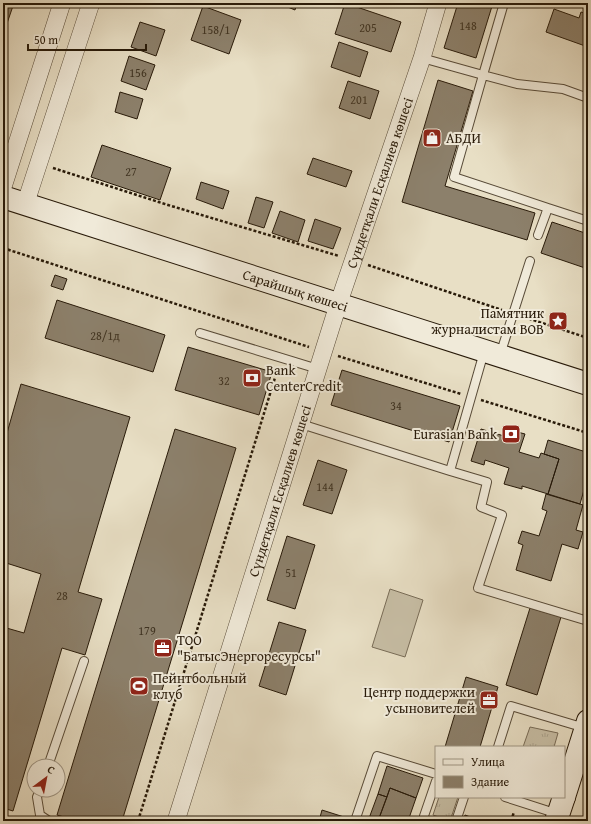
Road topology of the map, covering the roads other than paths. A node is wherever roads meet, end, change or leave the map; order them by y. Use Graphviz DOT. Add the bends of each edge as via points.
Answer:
graph roads {
  1 [pos="62,3"];
  2 [pos="91,3"];
  3 [pos="438,3"];
  4 [pos="504,3"];
  5 [pos="422,58"];
  6 [pos="483,75"];
  7 [pos="588,98"];
  8 [pos="3,187"];
  9 [pos="3,198"];
  10 [pos="25,205"];
  11 [pos="588,221"];
  12 [pos="541,227"];
  13 [pos="538,235"];
  14 [pos="530,261"];
  15 [pos="338,305"];
  16 [pos="200,333"];
  17 [pos="492,353"];
  18 [pos="318,369"];
  19 [pos="588,384"];
  20 [pos="301,424"];
  21 [pos="450,471"];
  22 [pos="588,621"];
  23 [pos="84,662"];
  24 [pos="587,726"];
  25 [pos="498,746"];
  26 [pos="51,758"];
  27 [pos="435,774"];
  28 [pos="435,783"];
  29 [pos="565,793"];
  30 [pos="37,798"];
  31 [pos="464,798"];
  32 [pos="516,798"];
  33 [pos="562,802"];
  34 [pos="49,821"];
  35 [pos="176,821"];
  36 [pos="355,821"];
  37 [pos="428,821"];
  38 [pos="456,821"];
  1 -- 8 [label="street"];
  2 -- 10 [label="street"];
  3 -- 5 [label="street, Сүндетқали Есқалиев көшесі"];
  4 -- 6 [label="lane"];
  5 -- 6 [label="lane"];
  5 -- 15 [label="street, Сүндетқали Есқалиев көшесі"];
  6 -- 7 [label="lane" via="518,84 563,89"];
  6 -- 12 [label="lane" via="454,176 548,208"];
  9 -- 10 [label="street, Сарайшық көшесі"];
  10 -- 15 [label="street, Сарайшық көшесі"];
  11 -- 12 [label="lane" via="548,208"];
  12 -- 13 [label="lane"];
  14 -- 17 [label="lane" via="513,314"];
  15 -- 17 [label="street, Сарайшық көшесі"];
  15 -- 18 [label="street, Сүндетқали Есқалиев көшесі"];
  16 -- 18 [label="lane"];
  17 -- 19 [label="street, Сарайшық көшесі"];
  17 -- 21 [label="lane" via="471,397"];
  18 -- 20 [label="street, Сүндетқали Есқалиев көшесі"];
  20 -- 21 [label="lane"];
  20 -- 35 [label="street, Сүндетқали Есқалиев көшесі"];
  21 -- 22 [label="lane" via="487,482 481,507 502,515 478,588"];
  23 -- 26 [label="lane"];
  24 -- 25 [label="lane" via="512,706"];
  24 -- 29 [label="street"];
  27 -- 36 [label="lane" via="377,756"];
  28 -- 37 [label="lane" via="424,816"];
  30 -- 34 [label="lane" via="40,815"];
  31 -- 38 [label="lane"];
  32 -- 33 [label="lane"];
}
